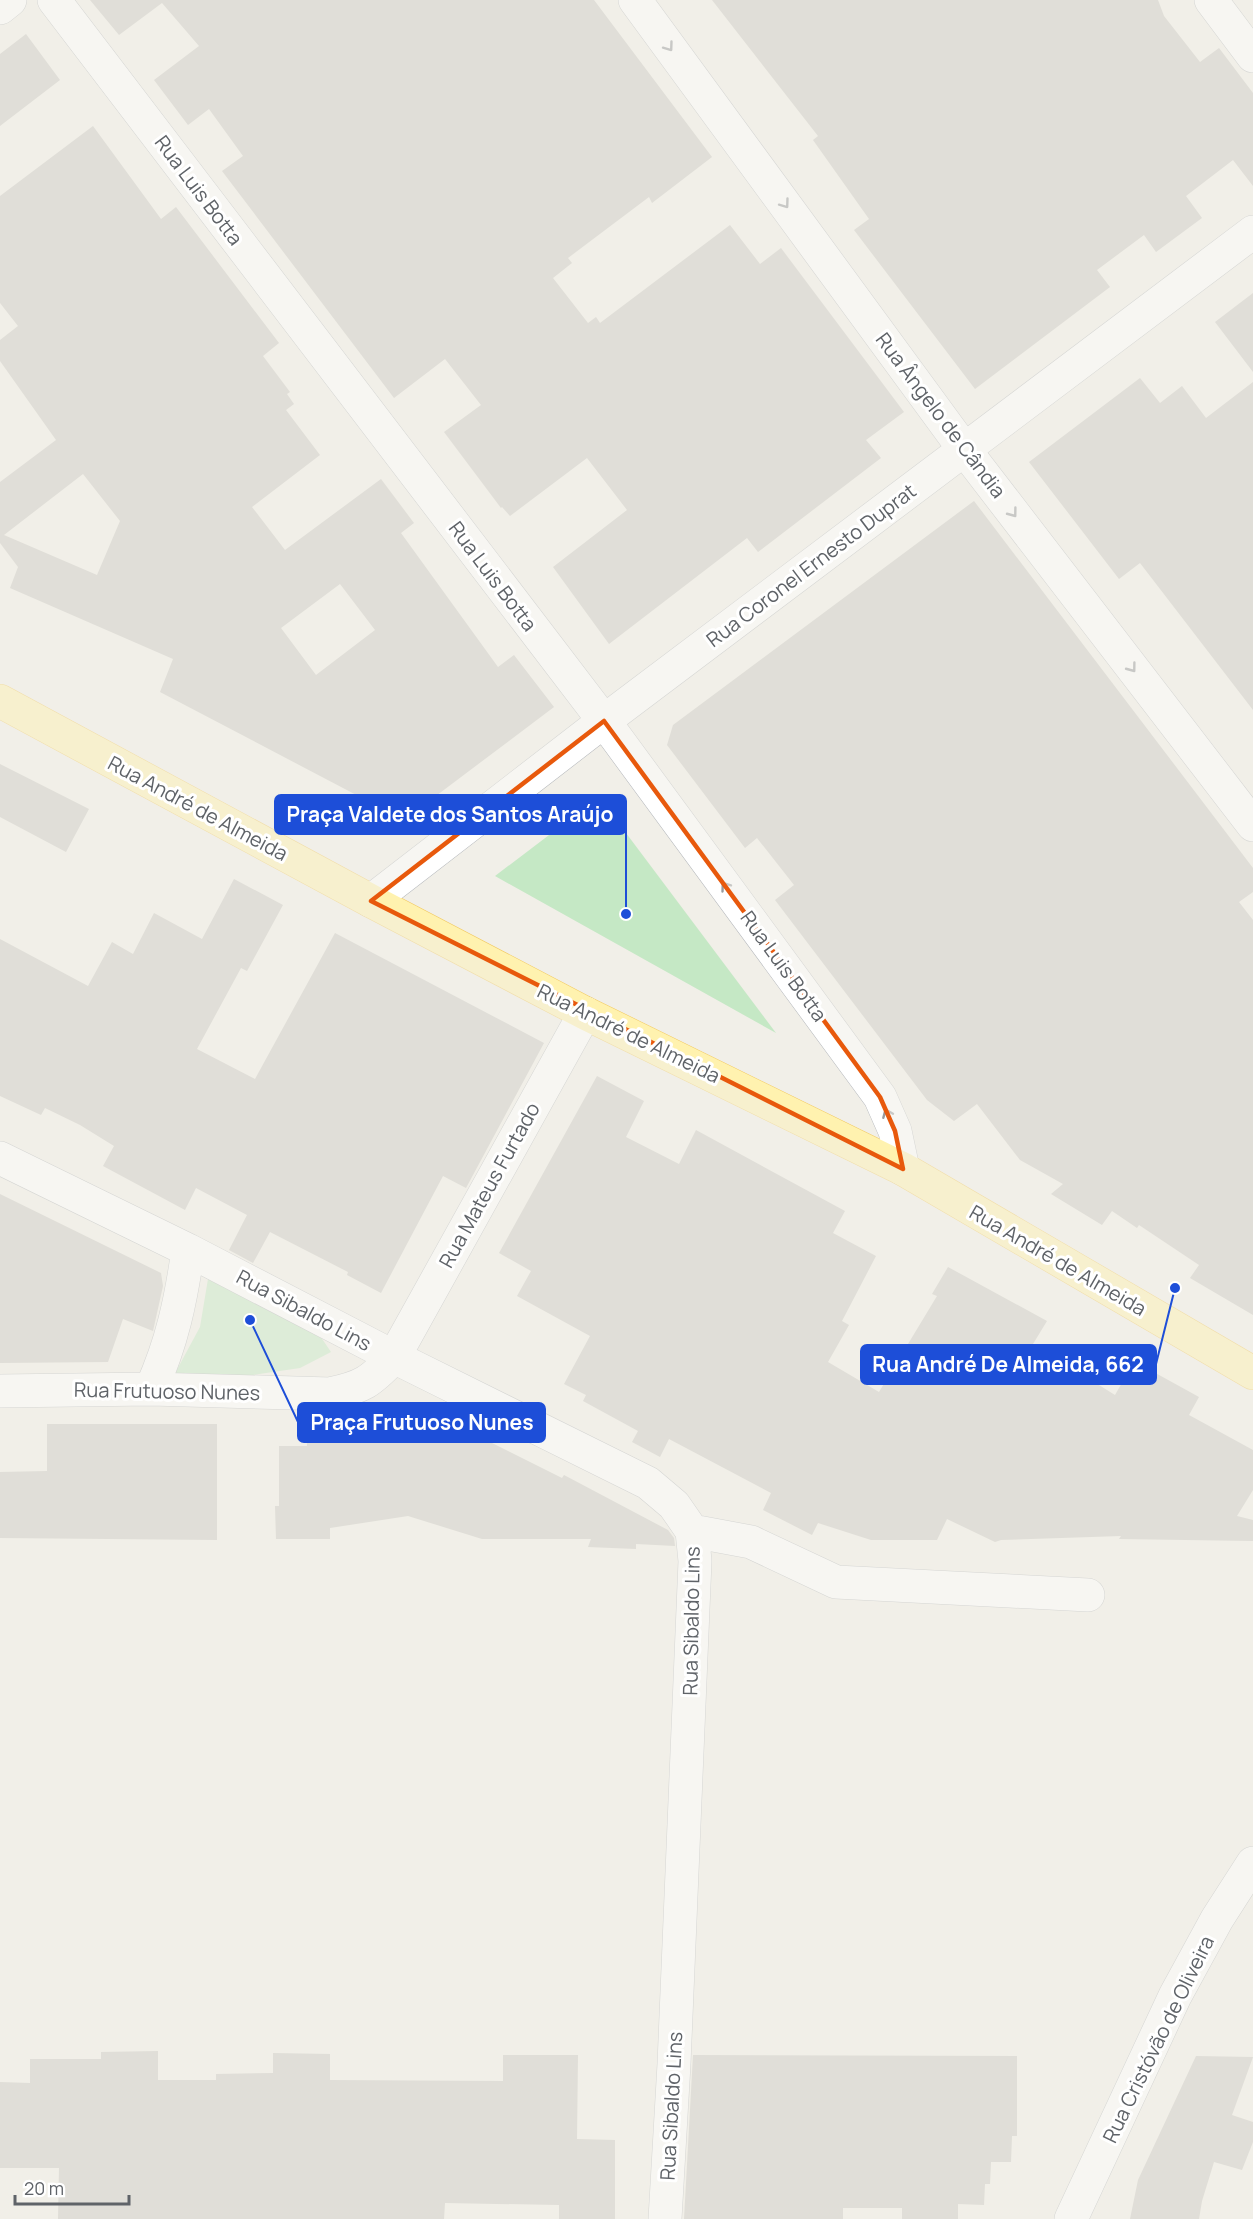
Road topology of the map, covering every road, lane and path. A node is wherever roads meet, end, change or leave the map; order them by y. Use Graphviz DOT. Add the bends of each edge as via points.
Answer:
graph roads {
  1 [pos="10,0"];
  2 [pos="54,0"];
  3 [pos="635,0"];
  4 [pos="1211,0"];
  5 [pos="0,8"];
  6 [pos="1253,56"];
  7 [pos="1253,232"];
  8 [pos="964,448"];
  9 [pos="0,701"];
  10 [pos="604,721"];
  11 [pos="1253,825"];
  12 [pos="371,901"];
  13 [pos="585,1013"];
  14 [pos="0,1158"];
  15 [pos="903,1169"];
  16 [pos="188,1250"];
  17 [pos="394,1357"];
  18 [pos="1253,1373"];
  19 [pos="151,1389"];
  20 [pos="0,1391"];
  21 [pos="692,1531"];
  22 [pos="1088,1595"];
  23 [pos="1253,1863"];
  24 [pos="665,2219"];
  25 [pos="1071,2219"];
  1 -- 5 [label="street"];
  2 -- 10 [label="street, Rua Luis Botta"];
  3 -- 8 [label="street, Rua Ângelo de Cândia, one-way"];
  4 -- 6 [label="street"];
  7 -- 8 [label="street, Rua Coronel Ernesto Duprat"];
  8 -- 10 [label="street, Rua Coronel Ernesto Duprat"];
  8 -- 11 [label="street, Rua Ângelo de Cândia, one-way"];
  9 -- 12 [label="main road, Rua André de Almeida"];
  10 -- 12 [label="street, Rua Coronel Ernesto Duprat"];
  15 -- 10 [label="street, Rua Luis Botta, one-way" via="895,1131 880,1097"];
  12 -- 13 [label="main road, Rua André de Almeida"];
  13 -- 15 [label="main road, Rua André de Almeida"];
  13 -- 17 [label="street, Rua Mateus Furtado"];
  14 -- 16 [label="street, Rua Sibaldo Lins"];
  15 -- 18 [label="main road, Rua André de Almeida"];
  16 -- 17 [label="street, Rua Sibaldo Lins"];
  16 -- 19 [label="street" via="176,1325"];
  17 -- 19 [label="street, Rua Frutuoso Nunes" via="356,1389 330,1394"];
  17 -- 21 [label="street, Rua Sibaldo Lins" via="648,1483 674,1505"];
  19 -- 20 [label="street, Rua Frutuoso Nunes"];
  21 -- 22 [label="street" via="751,1542 836,1582"];
  21 -- 24 [label="street, Rua Sibaldo Lins" via="695,1561"];
  23 -- 25 [label="street, Rua Cristóvão de Oliveira" via="1175,1996"];
}
